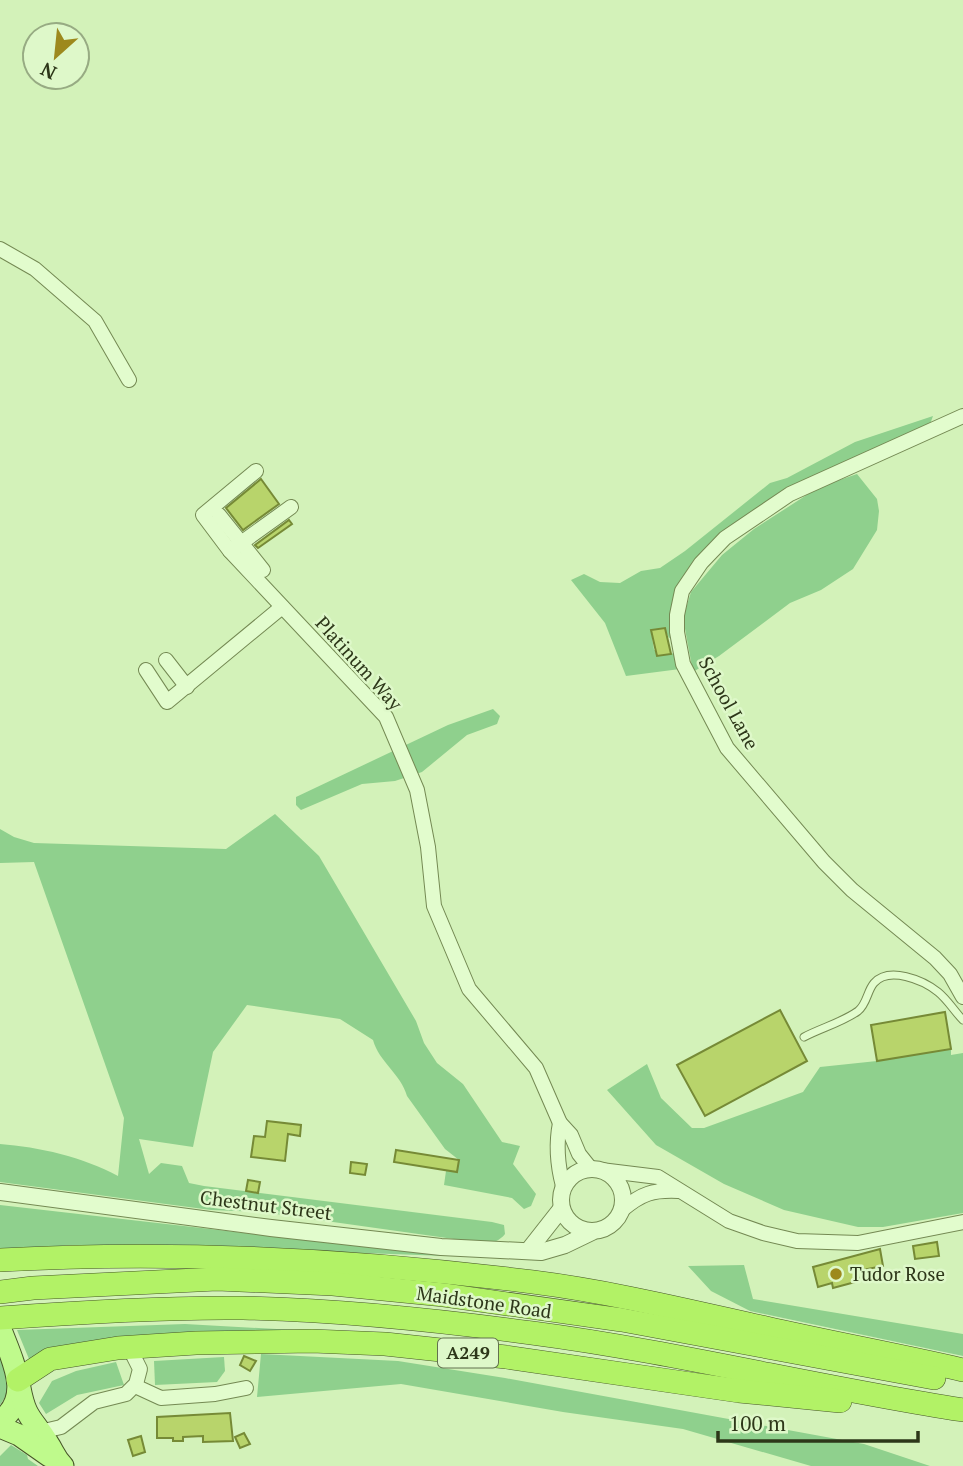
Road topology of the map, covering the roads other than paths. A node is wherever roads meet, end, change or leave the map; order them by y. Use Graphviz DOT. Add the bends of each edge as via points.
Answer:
graph roads {
  1 [pos="0,248"];
  2 [pos="129,380"];
  3 [pos="963,416"];
  4 [pos="256,471"];
  5 [pos="291,507"];
  6 [pos="219,515"];
  7 [pos="236,548"];
  8 [pos="263,570"];
  9 [pos="282,607"];
  10 [pos="166,660"];
  11 [pos="146,670"];
  12 [pos="187,687"];
  13 [pos="963,997"];
  14 [pos="963,1020"];
  15 [pos="804,1037"];
  16 [pos="559,1123"];
  17 [pos="596,1169"];
  18 [pos="563,1186"];
  19 [pos="680,1191"];
  20 [pos="0,1192"];
  21 [pos="562,1209"];
  22 [pos="622,1210"];
  23 [pos="963,1222"];
  24 [pos="592,1232"];
  25 [pos="528,1251"];
  26 [pos="0,1260"];
  27 [pos="0,1292"];
  28 [pos="0,1325"];
  29 [pos="118,1348"];
  30 [pos="963,1370"];
  31 [pos="963,1382"];
  32 [pos="19,1383"];
  33 [pos="135,1387"];
  34 [pos="246,1388"];
  35 [pos="923,1404"];
  36 [pos="963,1410"];
  37 [pos="0,1421"];
  38 [pos="32,1422"];
  39 [pos="0,1427"];
  40 [pos="59,1461"];
  1 -- 2 [label="street" via="35,269 95,321"];
  3 -- 13 [label="street, School Lane" via="790,494 725,538 682,591 677,632 683,664 727,748 824,862 934,958"];
  4 -- 7 [label="street, Platinum Way" via="203,515"];
  5 -- 7 [label="street"];
  6 -- 7 [label="street"];
  7 -- 8 [label="street"];
  7 -- 9 [label="street, Platinum Way"];
  9 -- 12 [label="street"];
  9 -- 16 [label="street, Platinum Way" via="386,717 417,790 434,906 469,989 536,1068"];
  10 -- 12 [label="street"];
  11 -- 12 [label="street" via="167,702"];
  14 -- 15 [label="lane" via="937,991 895,974 872,985 859,1010"];
  16 -- 17 [label="street, Platinum Way" via="579,1154"];
  16 -- 18 [label="street, Platinum Way"];
  17 -- 18 [label="street" via="574,1174"];
  17 -- 19 [label="street" via="659,1177"];
  17 -- 22 [label="street" via="610,1174 622,1190"];
  18 -- 21 [label="street"];
  19 -- 22 [label="street" via="656,1191"];
  19 -- 23 [label="street" via="738,1224 797,1241 858,1242"];
  20 -- 25 [label="street, Chestnut Street" via="284,1230"];
  21 -- 24 [label="street" via="573,1225"];
  21 -- 25 [label="street"];
  22 -- 24 [label="street" via="610,1226"];
  24 -- 25 [label="street, Chestnut Street" via="565,1245"];
  26 -- 30 [label="highway" via="244,1258 370,1264 535,1282"];
  27 -- 31 [label="highway, Maidstone Road" via="217,1279 333,1284 622,1320"];
  28 -- 32 [label="main road"];
  28 -- 35 [label="highway, Maidstone Road / A249" via="98,1311 242,1308 406,1319 636,1349"];
  29 -- 32 [label="highway, A249" via="50,1359"];
  29 -- 33 [label="street" via="130,1352 139,1364"];
  29 -- 35 [label="highway, A249" via="260,1341 385,1344 739,1391 859,1404"];
  32 -- 37 [label="main road" via="15,1405"];
  32 -- 38 [label="main road"];
  33 -- 34 [label="street" via="161,1398"];
  33 -- 38 [label="street" via="123,1396 88,1405 55,1429 44,1431"];
  35 -- 36 [label="highway, Maidstone Road / A249"];
  38 -- 40 [label="main road"];
  39 -- 40 [label="main road"];
}
